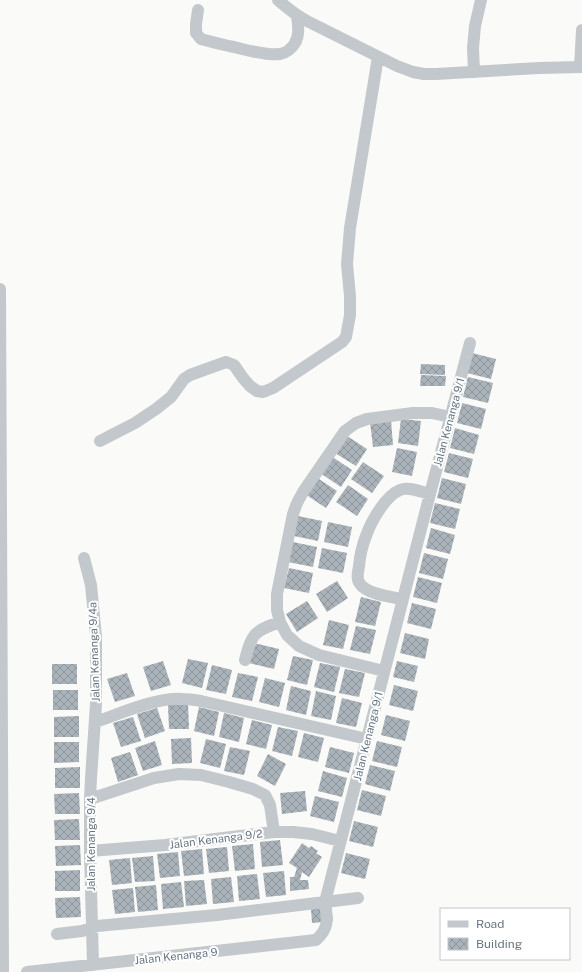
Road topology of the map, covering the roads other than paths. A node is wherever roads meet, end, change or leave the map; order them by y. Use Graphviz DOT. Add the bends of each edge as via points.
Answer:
graph roads {
  1 [pos="278,0"];
  2 [pos="480,0"];
  3 [pos="198,10"];
  4 [pos="297,16"];
  5 [pos="582,30"];
  6 [pos="378,56"];
  7 [pos="581,67"];
  8 [pos="474,72"];
  9 [pos="0,289"];
  10 [pos="0,314"];
  11 [pos="470,343"];
  12 [pos="450,417"];
  13 [pos="100,440"];
  14 [pos="430,494"];
  15 [pos="84,558"];
  16 [pos="402,600"];
  17 [pos="280,622"];
  18 [pos="245,660"];
  19 [pos="384,671"];
  20 [pos="95,722"];
  21 [pos="367,739"];
  22 [pos="90,799"];
  23 [pos="274,832"];
  24 [pos="340,841"];
  25 [pos="90,851"];
  26 [pos="358,898"];
  27 [pos="324,902"];
  28 [pos="92,927"];
  29 [pos="57,934"];
  30 [pos="93,965"];
  31 [pos="3,972"];
  32 [pos="27,972"];
  1 -- 4 [label="street"];
  2 -- 8 [label="street" via="473,48"];
  3 -- 4 [label="street" via="196,33 201,39 266,54 281,54 294,45 299,32"];
  4 -- 6 [label="street"];
  5 -- 7 [label="street"];
  6 -- 8 [label="street" via="397,66 424,74"];
  6 -- 13 [label="street" via="350,228 347,264 350,315 346,338 273,388 262,392 250,386 234,365 226,362 190,376 184,379 171,397 156,409 135,423"];
  7 -- 8 [label="street"];
  9 -- 10 [label="street"];
  10 -- 31 [label="street"];
  11 -- 12 [label="street, Jalan Kenanga 9/1"];
  12 -- 14 [label="street, Jalan Kenanga 9/1"];
  12 -- 17 [label="street" via="432,413 367,419 345,431 303,492 293,514 277,594"];
  14 -- 16 [label="street, Jalan Kenanga 9/1"];
  14 -- 16 [label="street" via="401,489 391,496 377,514 360,556 360,584 366,590"];
  15 -- 20 [label="street, Jalan Kenanga 9/4a" via="91,585 96,637"];
  16 -- 19 [label="street, Jalan Kenanga 9/1"];
  17 -- 18 [label="street" via="255,634"];
  17 -- 19 [label="street" via="287,635 299,646 319,655"];
  19 -- 21 [label="street, Jalan Kenanga 9/1"];
  20 -- 21 [label="street" via="147,704 182,699 201,701"];
  20 -- 22 [label="street, Jalan Kenanga 9/4"];
  21 -- 24 [label="street, Jalan Kenanga 9/1"];
  22 -- 23 [label="street" via="154,778 179,774 201,776 253,789 265,795 270,805"];
  22 -- 25 [label="street, Jalan Kenanga 9/4"];
  23 -- 24 [label="street, Jalan Kenanga 9/2" via="312,834"];
  23 -- 25 [label="street, Jalan Kenanga 9/2"];
  24 -- 27 [label="street, Jalan Kenanga 9/1"];
  25 -- 28 [label="street, Jalan Kenanga 9/4"];
  26 -- 27 [label="street"];
  27 -- 28 [label="street"];
  27 -- 30 [label="street, Jalan Kenanga 9" via="320,912 320,928 323,934 316,940"];
  28 -- 29 [label="street" via="82,932"];
  28 -- 30 [label="street, Jalan Kenanga 9/4"];
  30 -- 32 [label="street, Jalan Kenanga 9"];
}
